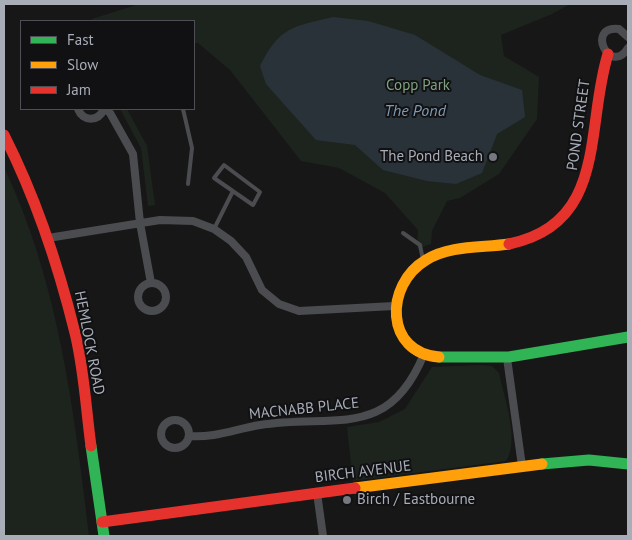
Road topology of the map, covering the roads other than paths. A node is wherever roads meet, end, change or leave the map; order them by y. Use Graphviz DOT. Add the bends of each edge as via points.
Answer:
graph roads {
  1 [pos="628,37"];
  2 [pos="628,48"];
  3 [pos="608,54"];
  4 [pos="79,110"];
  5 [pos="109,110"];
  6 [pos="183,110"];
  7 [pos="4,135"];
  8 [pos="188,184"];
  9 [pos="233,191"];
  10 [pos="140,223"];
  11 [pos="214,228"];
  12 [pos="403,232"];
  13 [pos="48,238"];
  14 [pos="423,260"];
  15 [pos="151,283"];
  16 [pos="394,306"];
  17 [pos="628,338"];
  18 [pos="424,354"];
  19 [pos="507,358"];
  20 [pos="189,436"];
  21 [pos="628,464"];
  22 [pos="522,466"];
  23 [pos="317,493"];
  24 [pos="102,522"];
  25 [pos="104,536"];
  26 [pos="323,536"];
  1 -- 3 [label="street, POND STREET" via="619,29 606,32 602,44"];
  2 -- 3 [label="street" via="622,55"];
  3 -- 14 [label="street, POND STREET" via="596,97 587,179 567,213 550,228 531,238 449,250"];
  4 -- 5 [label="street" via="82,116 91,119"];
  5 -- 10 [label="street" via="133,154"];
  6 -- 8 [label="lane" via="192,148"];
  7 -- 13 [label="street, HEMLOCK ROAD" via="26,180"];
  9 -- 9 [label="lane" via="253,205 260,192 224,165 214,178"];
  9 -- 11 [label="lane"];
  10 -- 11 [label="street" via="178,219"];
  10 -- 13 [label="street"];
  10 -- 15 [label="street"];
  11 -- 16 [label="street" via="246,257 262,290 279,304 299,311"];
  12 -- 14 [label="lane" via="420,245"];
  13 -- 24 [label="street, HEMLOCK ROAD" via="75,334"];
  14 -- 16 [label="street, POND STREET" via="402,284"];
  16 -- 18 [label="street" via="404,337"];
  17 -- 19 [label="street"];
  18 -- 19 [label="street" via="439,358"];
  18 -- 20 [label="street, MACNABB PLACE" via="404,391 372,414 350,420 261,425 212,436"];
  19 -- 22 [label="street"];
  21 -- 22 [label="street, BIRCH AVENUE" via="610,459 588,459"];
  22 -- 23 [label="street, BIRCH AVENUE"];
  23 -- 24 [label="street, BIRCH AVENUE"];
  23 -- 26 [label="street"];
  24 -- 25 [label="street, HEMLOCK ROAD"];
}
